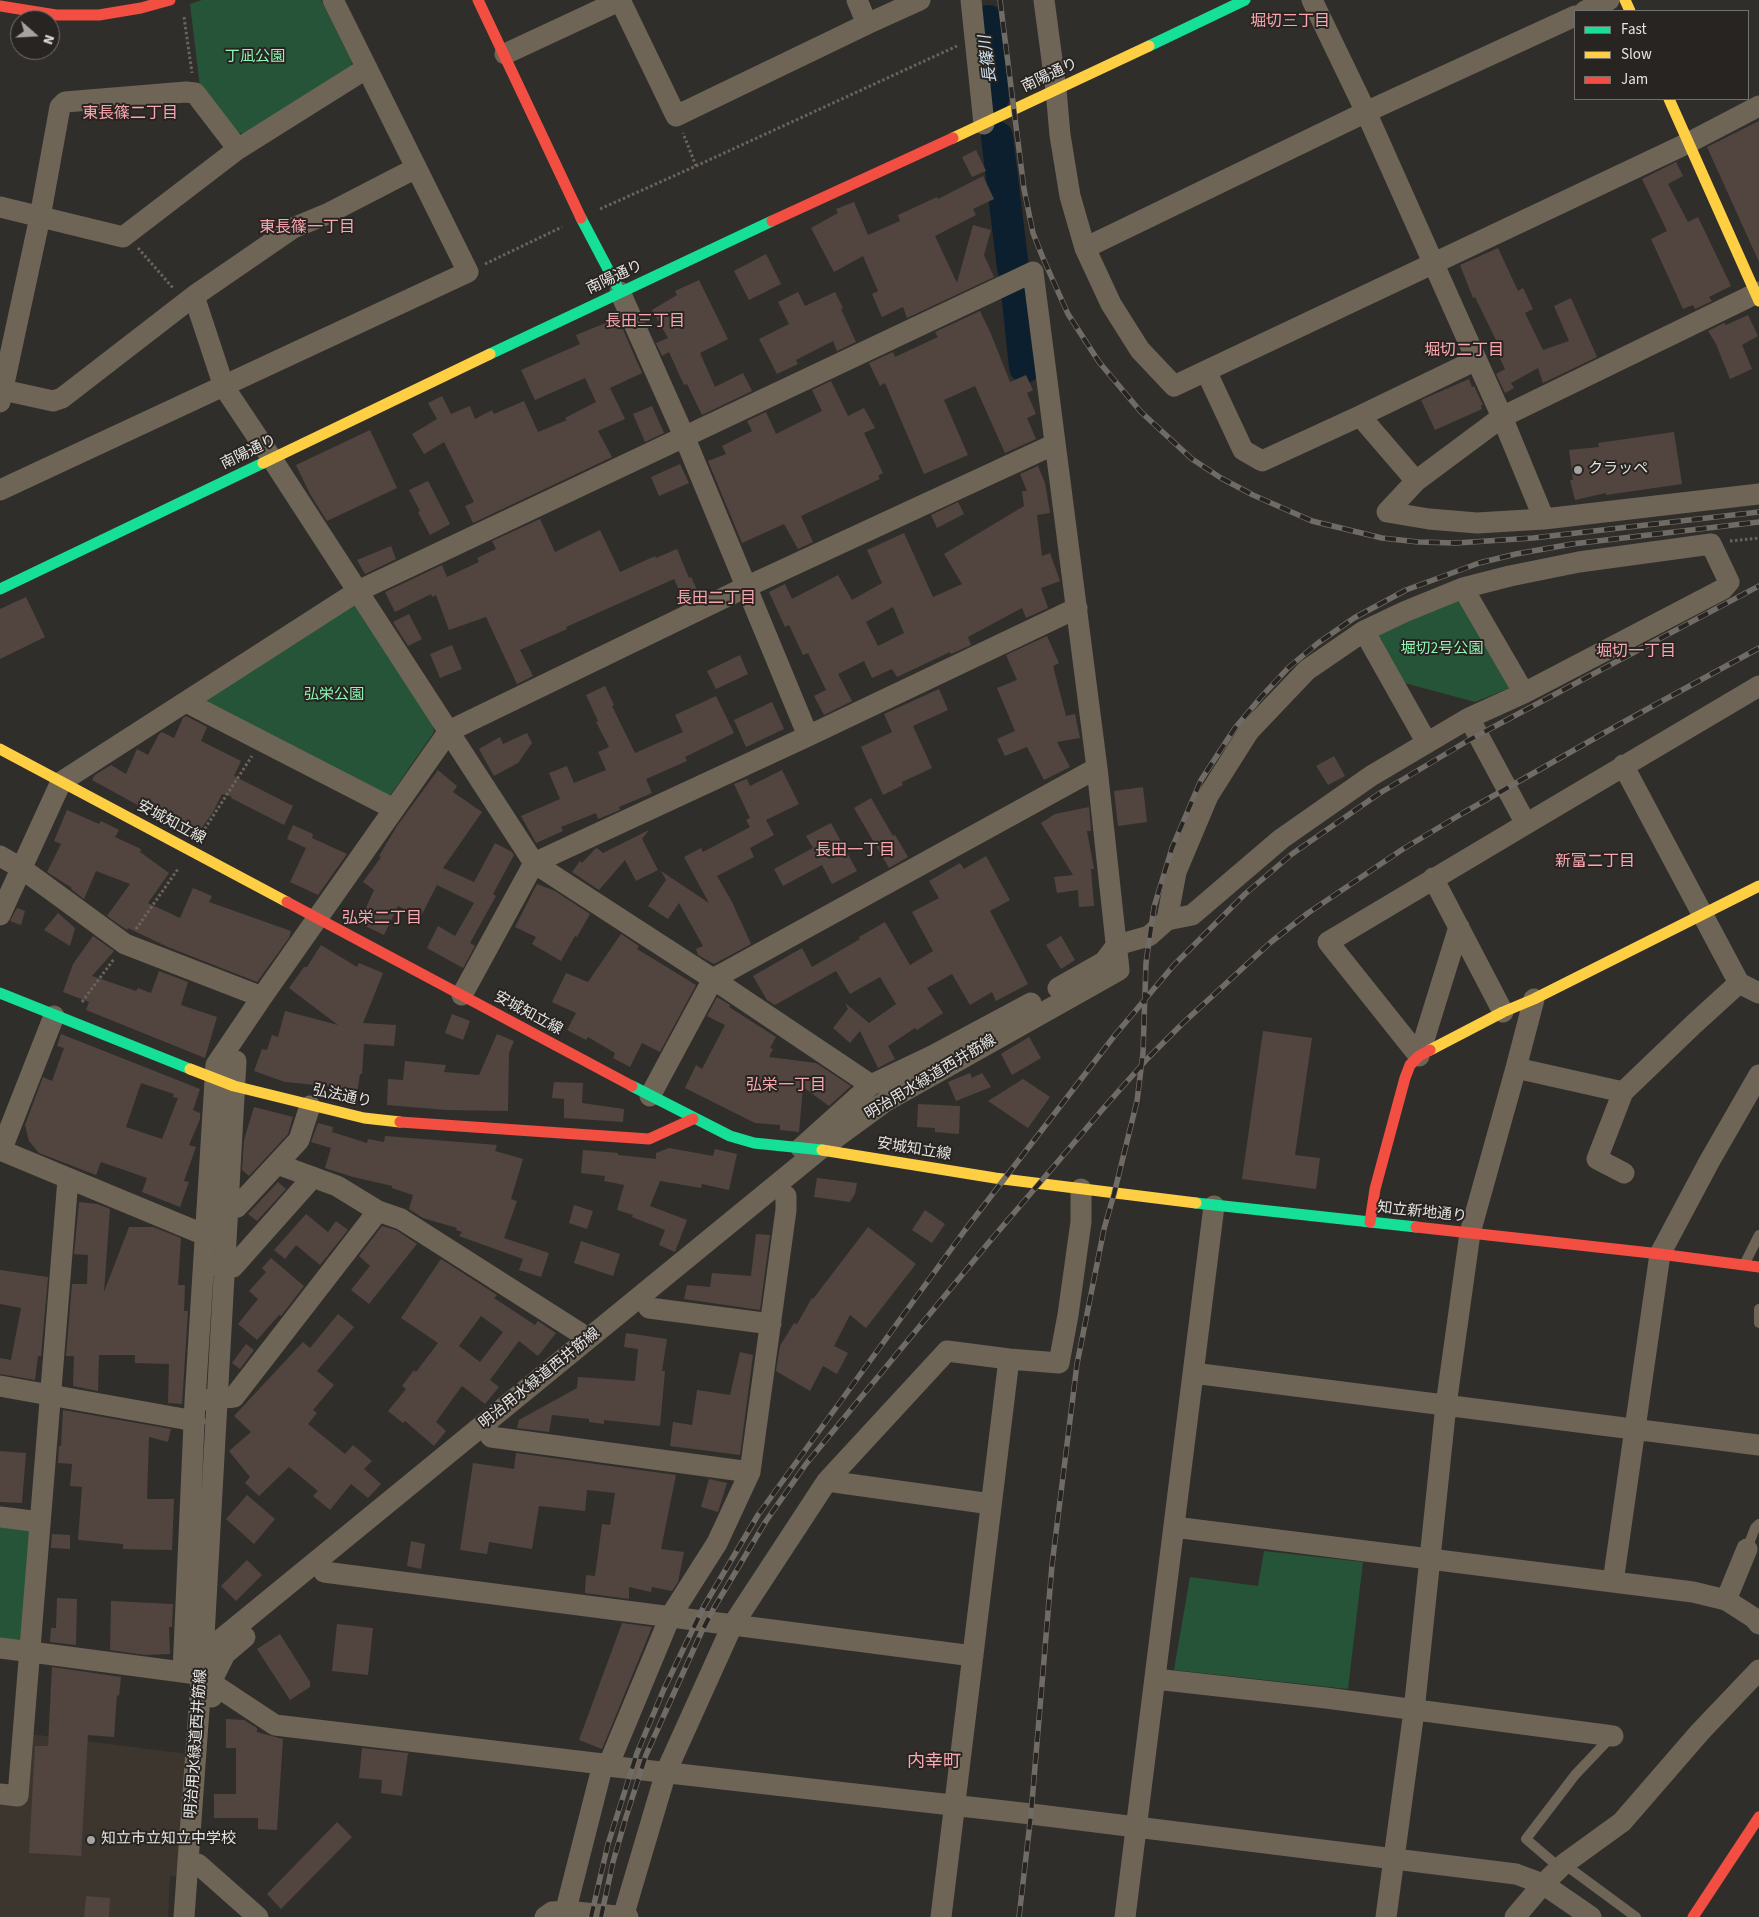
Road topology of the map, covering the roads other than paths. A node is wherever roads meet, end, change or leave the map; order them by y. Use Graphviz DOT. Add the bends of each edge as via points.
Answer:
graph roads {
  1 [pos="170,0"];
  2 [pos="333,0"];
  3 [pos="478,0"];
  4 [pos="621,0"];
  5 [pos="857,0"];
  6 [pos="920,0"];
  7 [pos="971,0"];
  8 [pos="1044,0"];
  9 [pos="1244,0"];
  10 [pos="1312,0"];
  11 [pos="1609,0"];
  12 [pos="0,6"];
  13 [pos="1587,10"];
  14 [pos="1574,16"];
  15 [pos="867,24"];
  16 [pos="505,54"];
  17 [pos="367,68"];
  18 [pos="1056,90"];
  19 [pos="1669,100"];
  20 [pos="1759,106"];
  21 [pos="1366,112"];
  22 [pos="984,124"];
  23 [pos="1688,143"];
  24 [pos="238,149"];
  25 [pos="416,168"];
  26 [pos="0,207"];
  27 [pos="40,217"];
  28 [pos="1084,248"];
  29 [pos="1432,264"];
  30 [pos="620,292"];
  31 [pos="1758,296"];
  32 [pos="190,299"];
  33 [pos="1476,360"];
  34 [pos="1206,371"];
  35 [pos="224,387"];
  36 [pos="1,396"];
  37 [pos="1360,416"];
  38 [pos="1502,417"];
  39 [pos="684,436"];
  40 [pos="1054,444"];
  41 [pos="272,459"];
  42 [pos="1416,481"];
  43 [pos="0,490"];
  44 [pos="1759,494"];
  45 [pos="1544,519"];
  46 [pos="746,587"];
  47 [pos="1463,588"];
  48 [pos="0,589"];
  49 [pos="358,591"];
  50 [pos="1077,608"];
  51 [pos="1364,631"];
  52 [pos="1759,686"];
  53 [pos="1524,693"];
  54 [pos="186,702"];
  55 [pos="1469,718"];
  56 [pos="448,730"];
  57 [pos="808,736"];
  58 [pos="1427,743"];
  59 [pos="0,749"];
  60 [pos="1623,765"];
  61 [pos="1097,768"];
  62 [pos="61,782"];
  63 [pos="394,809"];
  64 [pos="1526,824"];
  65 [pos="0,856"];
  66 [pos="534,863"];
  67 [pos="21,868"];
  68 [pos="1433,878"];
  69 [pos="1759,886"];
  70 [pos="0,915"];
  71 [pos="1703,915"];
  72 [pos="317,918"];
  73 [pos="1167,920"];
  74 [pos="1459,927"];
  75 [pos="1117,946"];
  76 [pos="713,979"];
  77 [pos="1739,983"];
  78 [pos="0,993"];
  79 [pos="1759,993"];
  80 [pos="462,995"];
  81 [pos="262,997"];
  82 [pos="1534,999"];
  83 [pos="1503,1012"];
  84 [pos="61,1018"];
  85 [pos="1420,1056"];
  86 [pos="236,1061"];
  87 [pos="1516,1068"];
  88 [pos="1759,1075"];
  89 [pos="224,1083"];
  90 [pos="871,1085"];
  91 [pos="1623,1092"];
  92 [pos="650,1096"];
  93 [pos="310,1106"];
  94 [pos="693,1119"];
  95 [pos="1,1150"];
  96 [pos="818,1151"];
  97 [pos="277,1164"];
  98 [pos="1624,1173"];
  99 [pos="312,1177"];
  100 [pos="68,1179"];
  101 [pos="1081,1189"];
  102 [pos="786,1196"];
  103 [pos="1214,1206"];
  104 [pos="217,1207"];
  105 [pos="378,1210"];
  106 [pos="1370,1222"];
  107 [pos="1470,1233"];
  108 [pos="205,1235"];
  109 [pos="1759,1236"];
  110 [pos="1660,1254"];
  111 [pos="1744,1265"];
  112 [pos="213,1266"];
  113 [pos="1759,1267"];
  114 [pos="649,1308"];
  115 [pos="1759,1310"];
  116 [pos="1759,1323"];
  117 [pos="771,1324"];
  118 [pos="580,1333"];
  119 [pos="1009,1359"];
  120 [pos="1193,1373"];
  121 [pos="0,1386"];
  122 [pos="51,1395"];
  123 [pos="217,1399"];
  124 [pos="1446,1405"];
  125 [pos="195,1411"];
  126 [pos="1636,1430"];
  127 [pos="490,1437"];
  128 [pos="1759,1445"];
  129 [pos="750,1472"];
  130 [pos="827,1481"];
  131 [pos="992,1504"];
  132 [pos="0,1517"];
  133 [pos="40,1522"];
  134 [pos="1759,1524"];
  135 [pos="1174,1527"];
  136 [pos="1747,1549"];
  137 [pos="1430,1560"];
  138 [pos="324,1572"];
  139 [pos="1613,1582"];
  140 [pos="1726,1600"];
  141 [pos="670,1617"];
  142 [pos="1759,1624"];
  143 [pos="732,1626"];
  144 [pos="0,1648"];
  145 [pos="28,1651"];
  146 [pos="973,1656"];
  147 [pos="1759,1670"];
  148 [pos="203,1672"];
  149 [pos="1155,1678"];
  150 [pos="1414,1710"];
  151 [pos="1613,1736"];
  152 [pos="606,1765"];
  153 [pos="666,1772"];
  154 [pos="0,1794"];
  155 [pos="955,1806"];
  156 [pos="1759,1817"];
  157 [pos="1136,1828"];
  158 [pos="1394,1860"];
  159 [pos="198,1864"];
  160 [pos="1562,1866"];
  161 [pos="1543,1884"];
  162 [pos="558,1915"];
  163 [pos="184,1917"];
  164 [pos="195,1917"];
  165 [pos="258,1917"];
  166 [pos="623,1917"];
  167 [pos="628,1917"];
  168 [pos="941,1917"];
  169 [pos="1125,1917"];
  170 [pos="1386,1917"];
  171 [pos="1515,1917"];
  172 [pos="1591,1917"];
  173 [pos="1636,1917"];
  174 [pos="1693,1917"];
  1 -- 12 [label="street" via="99,15 56,15"];
  2 -- 17 [label="street"];
  3 -- 16 [label="street"];
  4 -- 15 [label="street" via="676,116"];
  4 -- 16 [label="street"];
  5 -- 15 [label="street"];
  6 -- 15 [label="street"];
  7 -- 22 [label="street"];
  8 -- 18 [label="street"];
  9 -- 18 [label="street, 南陽通り"];
  10 -- 21 [label="street"];
  11 -- 13 [label="street"];
  14 -- 21 [label="street"];
  16 -- 30 [label="street" via="581,218"];
  17 -- 24 [label="street"];
  17 -- 25 [label="street"];
  18 -- 22 [label="street, 南陽通り"];
  18 -- 28 [label="street" via="1070,196"];
  19 -- 23 [label="street"];
  20 -- 23 [label="street"];
  21 -- 28 [label="street"];
  21 -- 29 [label="street"];
  22 -- 30 [label="street, 南陽通り"];
  23 -- 29 [label="street"];
  23 -- 31 [label="street"];
  24 -- 27 [label="street" via="122,237"];
  24 -- 27 [label="street" via="195,94 186,92 65,102 60,107"];
  25 -- 32 [label="street" via="293,228"];
  25 -- 35 [label="street" via="468,272"];
  26 -- 27 [label="street"];
  27 -- 36 [label="street"];
  28 -- 34 [label="street" via="1111,304 1140,350 1174,386"];
  29 -- 33 [label="street"];
  29 -- 34 [label="street"];
  30 -- 39 [label="street"];
  30 -- 41 [label="street, 南陽通り"];
  31 -- 38 [label="street"];
  32 -- 35 [label="street"];
  32 -- 36 [label="street" via="62,398 53,401"];
  33 -- 37 [label="street"];
  33 -- 38 [label="street"];
  34 -- 37 [label="street" via="1243,450 1262,461"];
  35 -- 41 [label="street"];
  35 -- 43 [label="street"];
  37 -- 42 [label="street"];
  38 -- 42 [label="street"];
  38 -- 45 [label="street"];
  39 -- 40 [label="street" via="1033,272"];
  39 -- 46 [label="street"];
  39 -- 49 [label="street"];
  40 -- 46 [label="street"];
  40 -- 50 [label="street"];
  41 -- 48 [label="street, 南陽通り"];
  41 -- 49 [label="street"];
  42 -- 45 [label="street" via="1387,512 1476,523"];
  44 -- 45 [label="street"];
  46 -- 56 [label="street"];
  46 -- 57 [label="street"];
  47 -- 51 [label="street"];
  47 -- 53 [label="street"];
  47 -- 53 [label="street" via="1579,562 1711,544 1729,582 1723,589"];
  49 -- 54 [label="street"];
  49 -- 56 [label="street"];
  50 -- 57 [label="street"];
  50 -- 61 [label="street"];
  51 -- 58 [label="street"];
  51 -- 73 [label="street" via="1307,670 1250,731 1208,796 1176,872"];
  52 -- 60 [label="street"];
  53 -- 55 [label="street"];
  54 -- 62 [label="street"];
  54 -- 63 [label="street"];
  55 -- 58 [label="street"];
  55 -- 64 [label="street"];
  56 -- 63 [label="street"];
  56 -- 66 [label="street"];
  57 -- 66 [label="street"];
  58 -- 73 [label="street" via="1371,776 1281,840 1192,915"];
  59 -- 62 [label="street, 安城知立線"];
  60 -- 64 [label="street"];
  60 -- 71 [label="street"];
  61 -- 75 [label="street"];
  61 -- 76 [label="street"];
  62 -- 67 [label="street"];
  62 -- 72 [label="street, 安城知立線"];
  63 -- 72 [label="street"];
  64 -- 68 [label="street"];
  65 -- 67 [label="street"];
  66 -- 76 [label="street"];
  66 -- 80 [label="street"];
  67 -- 70 [label="street"];
  67 -- 81 [label="street" via="126,944"];
  68 -- 74 [label="street"];
  68 -- 85 [label="street" via="1328,942"];
  69 -- 71 [label="street"];
  71 -- 77 [label="street"];
  71 -- 82 [label="street"];
  72 -- 80 [label="street, 安城知立線"];
  72 -- 81 [label="street"];
  73 -- 75 [label="street" via="1149,936"];
  74 -- 83 [label="street"];
  74 -- 85 [label="street"];
  75 -- 90 [label="street" via="1104,962 1048,994"];
  75 -- 96 [label="street, 明治用水緑道西井筋線" via="1119,970 886,1101"];
  76 -- 90 [label="street"];
  76 -- 92 [label="street"];
  77 -- 79 [label="street"];
  77 -- 91 [label="street"];
  78 -- 84 [label="street, 弘法通り"];
  80 -- 92 [label="street, 安城知立線"];
  81 -- 89 [label="street" via="216,1065"];
  82 -- 83 [label="street"];
  82 -- 87 [label="street"];
  83 -- 85 [label="street"];
  84 -- 89 [label="street, 弘法通り"];
  84 -- 95 [label="street"];
  85 -- 106 [label="street" via="1404,1078 1375,1189"];
  86 -- 89 [label="street"];
  87 -- 91 [label="street"];
  87 -- 107 [label="street"];
  88 -- 110 [label="street"];
  89 -- 93 [label="street, 弘法通り"];
  89 -- 104 [label="street"];
  90 -- 96 [label="street"];
  91 -- 98 [label="street" via="1597,1160"];
  92 -- 94 [label="street, 安城知立線"];
  93 -- 94 [label="street, 弘法通り" via="374,1119 649,1139"];
  93 -- 97 [label="street" via="299,1140"];
  94 -- 96 [label="street, 安城知立線" via="754,1143"];
  95 -- 100 [label="street"];
  96 -- 101 [label="street, 安城知立線"];
  96 -- 102 [label="street"];
  96 -- 148 [label="street, 明治用水緑道西井筋線"];
  97 -- 99 [label="street"];
  97 -- 104 [label="street" via="236,1207"];
  99 -- 105 [label="street" via="337,1186"];
  99 -- 112 [label="street" via="233,1267"];
  100 -- 108 [label="street"];
  100 -- 122 [label="street"];
  101 -- 103 [label="street, 知立新地通り"];
  101 -- 119 [label="street" via="1080,1231 1059,1363"];
  102 -- 114 [label="street"];
  102 -- 117 [label="street"];
  103 -- 106 [label="street, 知立新地通り"];
  103 -- 120 [label="street"];
  104 -- 108 [label="street"];
  104 -- 112 [label="street"];
  105 -- 118 [label="street" via="401,1219"];
  105 -- 123 [label="street" via="234,1397"];
  106 -- 107 [label="street, 知立新地通り"];
  107 -- 110 [label="street, 知立新地通り"];
  107 -- 124 [label="street"];
  108 -- 112 [label="street"];
  109 -- 111 [label="lane"];
  110 -- 111 [label="street, 知立新地通り"];
  110 -- 126 [label="street"];
  111 -- 113 [label="street, 知立新地通り"];
  112 -- 123 [label="street"];
  112 -- 125 [label="street"];
  114 -- 117 [label="street"];
  114 -- 127 [label="street"];
  115 -- 116 [label="lane"];
  117 -- 129 [label="street"];
  119 -- 130 [label="street" via="947,1351"];
  119 -- 131 [label="street"];
  120 -- 124 [label="street"];
  120 -- 135 [label="street"];
  121 -- 122 [label="street"];
  122 -- 125 [label="street"];
  122 -- 133 [label="street"];
  123 -- 125 [label="street"];
  123 -- 148 [label="street"];
  124 -- 126 [label="street"];
  124 -- 137 [label="street"];
  125 -- 148 [label="street"];
  126 -- 128 [label="street"];
  126 -- 139 [label="street"];
  127 -- 129 [label="street"];
  127 -- 138 [label="street"];
  129 -- 141 [label="street" via="717,1543"];
  130 -- 131 [label="street"];
  130 -- 143 [label="street"];
  131 -- 146 [label="street"];
  132 -- 133 [label="street"];
  133 -- 145 [label="street"];
  134 -- 136 [label="lane"];
  135 -- 137 [label="street"];
  135 -- 149 [label="street"];
  136 -- 140 [label="street"];
  137 -- 139 [label="street"];
  137 -- 150 [label="street"];
  138 -- 141 [label="street"];
  138 -- 148 [label="street"];
  139 -- 140 [label="street" via="1693,1592"];
  140 -- 142 [label="street"];
  141 -- 143 [label="street"];
  141 -- 152 [label="street"];
  143 -- 146 [label="street"];
  143 -- 153 [label="street"];
  144 -- 145 [label="street"];
  145 -- 148 [label="street"];
  145 -- 154 [label="street" via="18,1796"];
  146 -- 155 [label="street"];
  147 -- 160 [label="street" via="1694,1738 1622,1822"];
  148 -- 152 [label="street" via="275,1725"];
  148 -- 159 [label="street"];
  148 -- 163 [label="street, 明治用水緑道西井筋線"];
  149 -- 150 [label="street"];
  149 -- 157 [label="street"];
  150 -- 151 [label="street"];
  150 -- 158 [label="street"];
  151 -- 160 [label="lane" via="1574,1775 1526,1839"];
  152 -- 153 [label="street"];
  152 -- 162 [label="street"];
  153 -- 155 [label="street"];
  153 -- 166 [label="street"];
  155 -- 157 [label="street"];
  155 -- 168 [label="street"];
  156 -- 174 [label="street"];
  157 -- 158 [label="street"];
  157 -- 169 [label="street"];
  158 -- 161 [label="street" via="1516,1874"];
  158 -- 170 [label="street"];
  159 -- 164 [label="street"];
  159 -- 165 [label="street"];
  160 -- 161 [label="street"];
  160 -- 173 [label="lane"];
  161 -- 171 [label="street"];
  161 -- 172 [label="street"];
  162 -- 166 [label="street"];
  166 -- 167 [label="street"];
}
